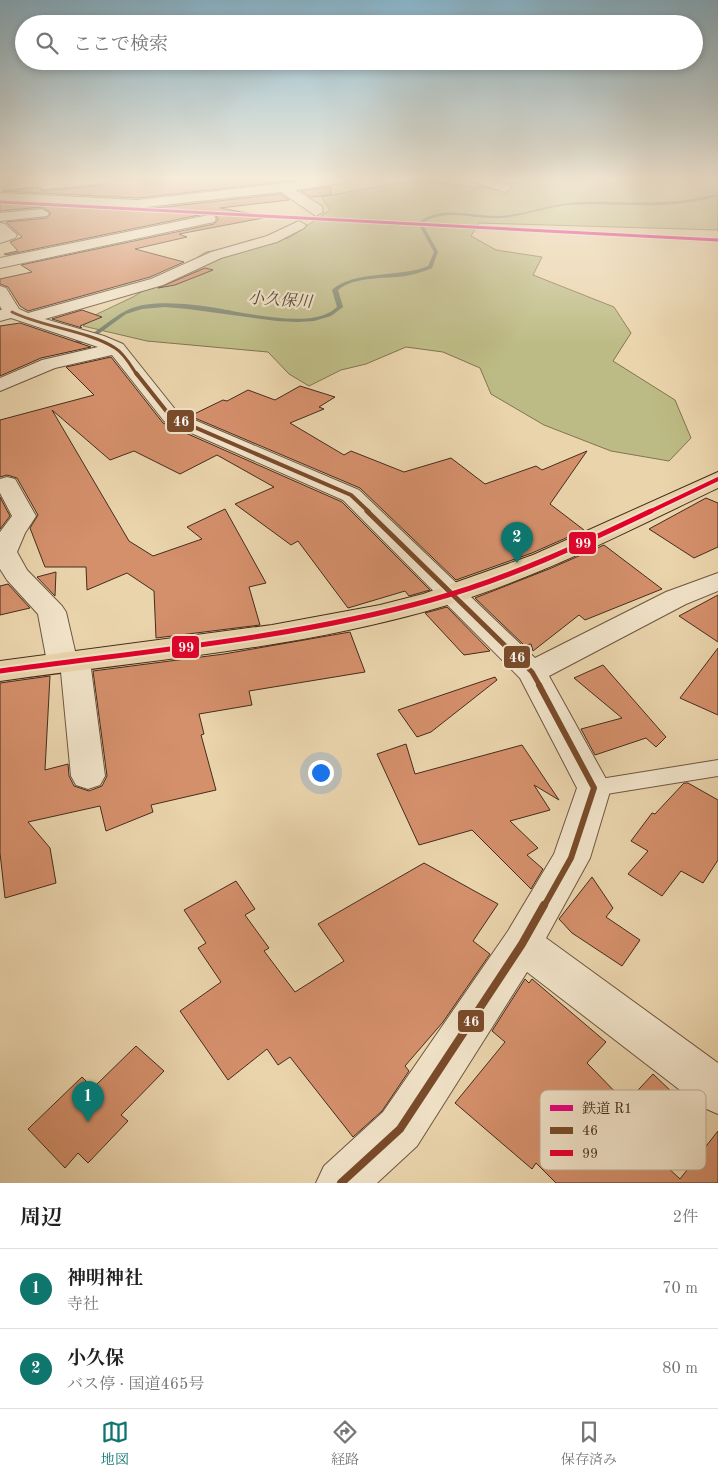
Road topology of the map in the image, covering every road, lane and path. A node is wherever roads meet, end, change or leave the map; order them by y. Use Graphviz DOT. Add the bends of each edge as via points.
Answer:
graph roads {
  1 [pos="8,234"];
  2 [pos="135,234"];
  3 [pos="281,234"];
  4 [pos="0,239"];
  5 [pos="0,262"];
  6 [pos="0,291"];
  7 [pos="13,316"];
  8 [pos="97,340"];
  9 [pos="0,385"];
  10 [pos="718,479"];
  11 [pos="7,484"];
  12 [pos="718,581"];
  13 [pos="453,593"];
  14 [pos="69,661"];
  15 [pos="0,671"];
  16 [pos="532,672"];
  17 [pos="718,768"];
  18 [pos="88,776"];
  19 [pos="594,788"];
  20 [pos="522,944"];
  21 [pos="718,1091"];
  22 [pos="341,1183"];
  1 -- 4 [label="street" via="10,236"];
  2 -- 5 [label="street"];
  3 -- 7 [label="street" via="216,255 156,282"];
  6 -- 7 [label="street"];
  7 -- 8 [label="street"];
  8 -- 9 [label="street"];
  8 -- 13 [label="street" via="171,417 351,495"];
  10 -- 13 [label="highway" via="544,562"];
  11 -- 14 [label="street" via="24,516 4,552 16,574 52,612"];
  12 -- 16 [label="street" via="676,598"];
  13 -- 14 [label="highway" via="340,623"];
  13 -- 16 [label="street"];
  14 -- 15 [label="highway"];
  14 -- 18 [label="street"];
  16 -- 19 [label="street"];
  17 -- 19 [label="lane"];
  19 -- 20 [label="street" via="571,858"];
  20 -- 21 [label="street"];
  20 -- 22 [label="street" via="400,1128"];
}
